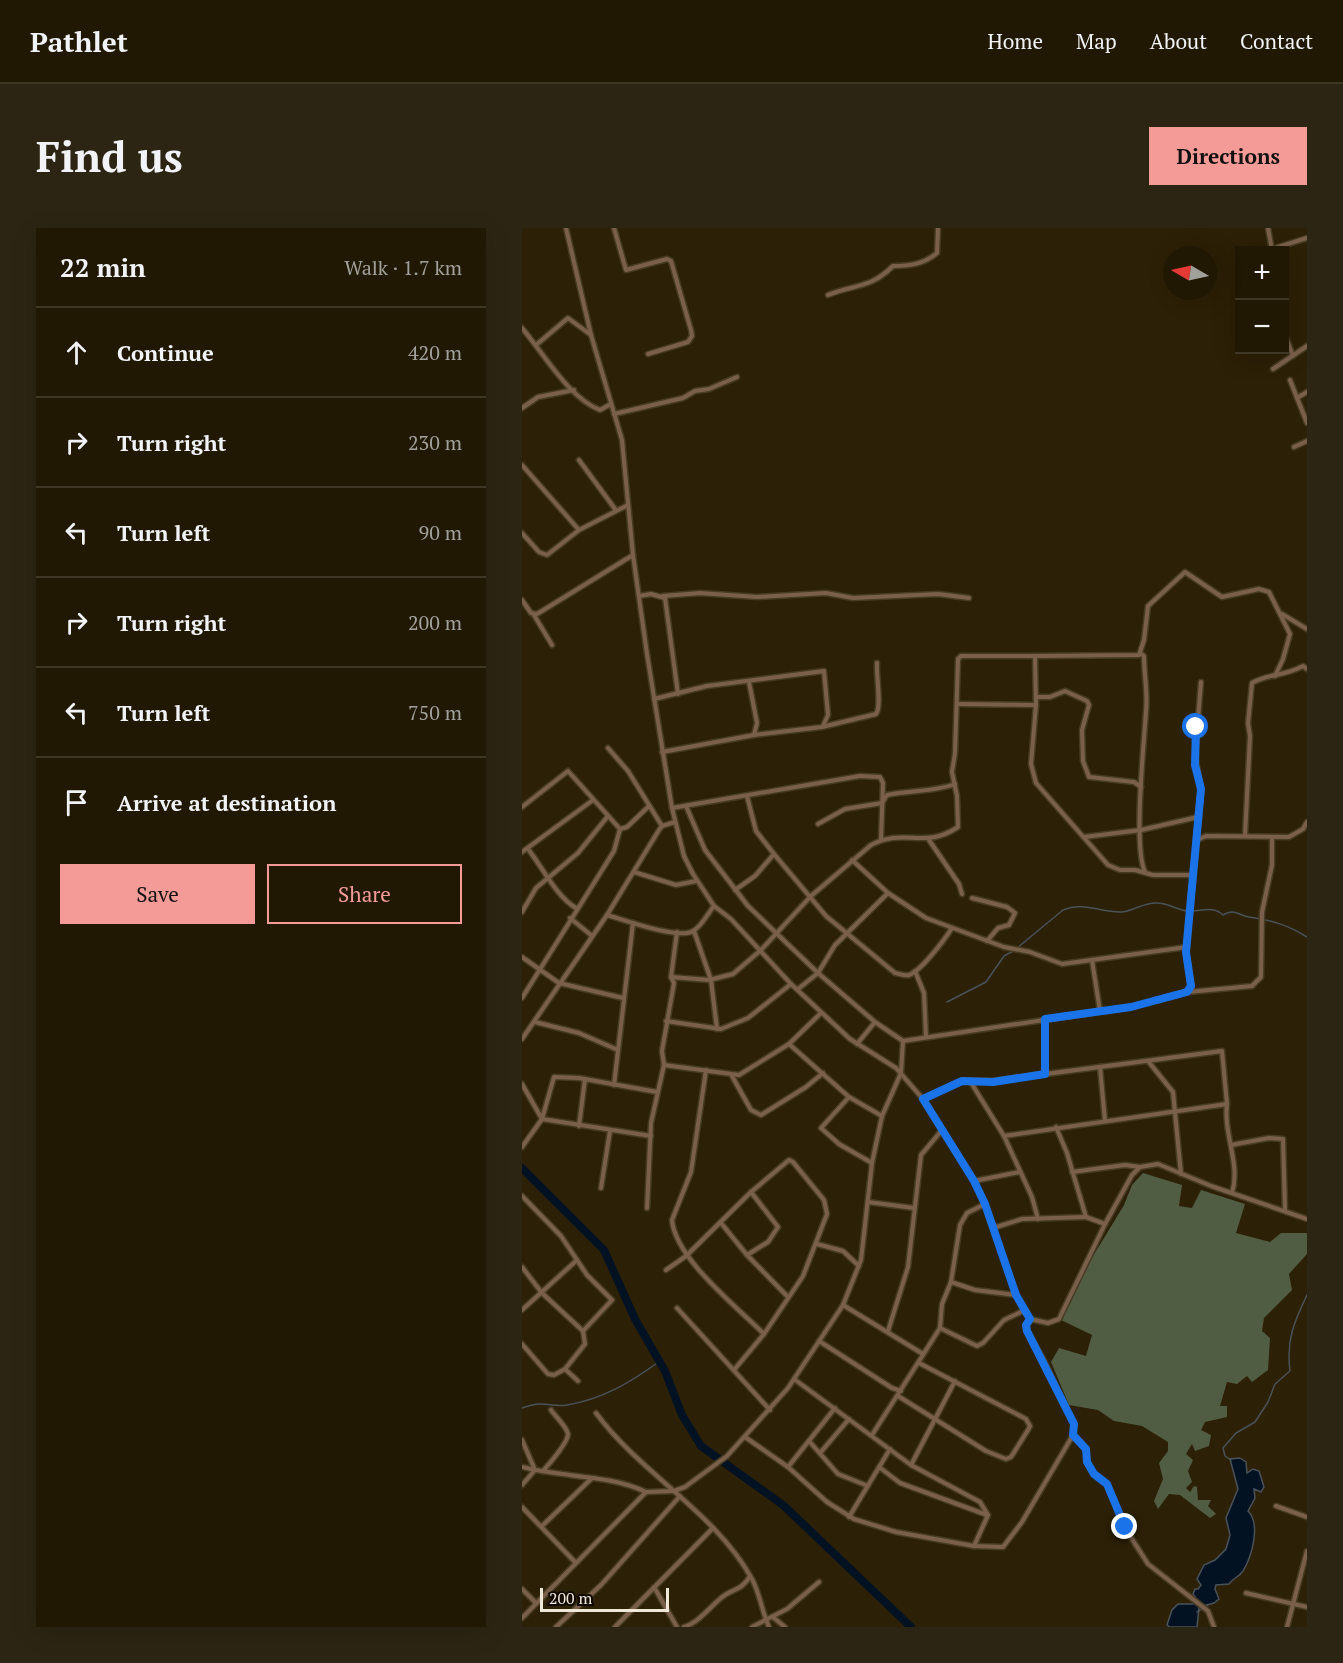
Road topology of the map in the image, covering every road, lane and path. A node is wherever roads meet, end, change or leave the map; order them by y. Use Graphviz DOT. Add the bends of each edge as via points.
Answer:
graph roads {
  1 [pos="566,228"];
  2 [pos="614,228"];
  3 [pos="938,228"];
  4 [pos="1268,228"];
  5 [pos="1307,238"];
  6 [pos="1271,246"];
  7 [pos="1284,246"];
  8 [pos="828,295"];
  9 [pos="522,328"];
  10 [pos="591,335"];
  11 [pos="536,345"];
  12 [pos="1289,345"];
  13 [pos="1307,346"];
  14 [pos="648,354"];
  15 [pos="1293,356"];
  16 [pos="1273,369"];
  17 [pos="737,377"];
  18 [pos="1290,380"];
  19 [pos="574,390"];
  20 [pos="1307,392"];
  21 [pos="1297,398"];
  22 [pos="611,404"];
  23 [pos="522,408"];
  24 [pos="614,414"];
  25 [pos="1307,423"];
  26 [pos="1307,441"];
  27 [pos="1294,447"];
  28 [pos="579,460"];
  29 [pos="522,465"];
  30 [pos="628,505"];
  31 [pos="615,510"];
  32 [pos="579,530"];
  33 [pos="522,533"];
  34 [pos="633,555"];
  35 [pos="639,596"];
  36 [pos="663,596"];
  37 [pos="969,598"];
  38 [pos="522,600"];
  39 [pos="1280,613"];
  40 [pos="534,614"];
  41 [pos="1307,629"];
  42 [pos="552,645"];
  43 [pos="1140,653"];
  44 [pos="1035,656"];
  45 [pos="1307,660"];
  46 [pos="877,663"];
  47 [pos="1305,668"];
  48 [pos="1275,676"];
  49 [pos="749,682"];
  50 [pos="1201,682"];
  51 [pos="678,694"];
  52 [pos="1036,697"];
  53 [pos="654,699"];
  54 [pos="957,704"];
  55 [pos="1036,705"];
  56 [pos="822,727"];
  57 [pos="754,735"];
  58 [pos="608,748"];
  59 [pos="662,752"];
  60 [pos="955,784"];
  61 [pos="1141,787"];
  62 [pos="747,796"];
  63 [pos="593,800"];
  64 [pos="882,802"];
  65 [pos="649,806"];
  66 [pos="686,806"];
  67 [pos="522,807"];
  68 [pos="672,808"];
  69 [pos="608,816"];
  70 [pos="1198,817"];
  71 [pos="675,822"];
  72 [pos="1307,822"];
  73 [pos="818,824"];
  74 [pos="662,826"];
  75 [pos="621,829"];
  76 [pos="1141,830"];
  77 [pos="1245,836"];
  78 [pos="1084,837"];
  79 [pos="1272,837"];
  80 [pos="881,840"];
  81 [pos="929,840"];
  82 [pos="1197,840"];
  83 [pos="528,849"];
  84 [pos="522,852"];
  85 [pos="774,854"];
  86 [pos="852,860"];
  87 [pos="634,872"];
  88 [pos="1145,873"];
  89 [pos="1193,875"];
  90 [pos="551,878"];
  91 [pos="697,880"];
  92 [pos="735,890"];
  93 [pos="888,892"];
  94 [pos="962,894"];
  95 [pos="811,896"];
  96 [pos="972,898"];
  97 [pos="714,906"];
  98 [pos="576,908"];
  99 [pos="522,912"];
  100 [pos="607,915"];
  101 [pos="570,918"];
  102 [pos="633,922"];
  103 [pos="952,928"];
  104 [pos="694,931"];
  105 [pos="677,932"];
  106 [pos="777,932"];
  107 [pos="848,932"];
  108 [pos="591,935"];
  109 [pos="987,940"];
  110 [pos="1187,947"];
  111 [pos="761,950"];
  112 [pos="522,957"];
  113 [pos="1092,960"];
  114 [pos="540,967"];
  115 [pos="915,971"];
  116 [pos="818,973"];
  117 [pos="671,977"];
  118 [pos="711,980"];
  119 [pos="558,983"];
  120 [pos="790,984"];
  121 [pos="798,989"];
  122 [pos="1187,992"];
  123 [pos="522,998"];
  124 [pos="623,998"];
  125 [pos="1100,1011"];
  126 [pos="821,1013"];
  127 [pos="1045,1019"];
  128 [pos="666,1021"];
  129 [pos="535,1022"];
  130 [pos="875,1022"];
  131 [pos="717,1029"];
  132 [pos="926,1037"];
  133 [pos="522,1039"];
  134 [pos="903,1041"];
  135 [pos="789,1044"];
  136 [pos="857,1044"];
  137 [pos="618,1050"];
  138 [pos="1149,1061"];
  139 [pos="664,1065"];
  140 [pos="1100,1067"];
  141 [pos="706,1070"];
  142 [pos="822,1073"];
  143 [pos="901,1073"];
  144 [pos="1045,1074"];
  145 [pos="732,1075"];
  146 [pos="585,1079"];
  147 [pos="970,1081"];
  148 [pos="522,1084"];
  149 [pos="614,1085"];
  150 [pos="657,1092"];
  151 [pos="849,1097"];
  152 [pos="923,1099"];
  153 [pos="1227,1104"];
  154 [pos="1176,1111"];
  155 [pos="882,1116"];
  156 [pos="542,1119"];
  157 [pos="1105,1121"];
  158 [pos="579,1126"];
  159 [pos="1056,1127"];
  160 [pos="942,1130"];
  161 [pos="610,1131"];
  162 [pos="946,1135"];
  163 [pos="651,1136"];
  164 [pos="936,1136"];
  165 [pos="1004,1136"];
  166 [pos="1231,1145"];
  167 [pos="522,1147"];
  168 [pos="872,1163"];
  169 [pos="1140,1167"];
  170 [pos="1020,1172"];
  171 [pos="1072,1172"];
  172 [pos="1180,1174"];
  173 [pos="974,1181"];
  174 [pos="602,1188"];
  175 [pos="751,1192"];
  176 [pos="1232,1193"];
  177 [pos="522,1196"];
  178 [pos="868,1202"];
  179 [pos="985,1204"];
  180 [pos="647,1208"];
  181 [pos="914,1208"];
  182 [pos="1285,1210"];
  183 [pos="1086,1217"];
  184 [pos="1038,1219"];
  185 [pos="1307,1219"];
  186 [pos="721,1223"];
  187 [pos="1105,1224"];
  188 [pos="993,1228"];
  189 [pos="817,1245"];
  190 [pos="747,1255"];
  191 [pos="686,1256"];
  192 [pos="577,1260"];
  193 [pos="859,1266"];
  194 [pos="522,1267"];
  195 [pos="666,1270"];
  196 [pos="951,1282"];
  197 [pos="542,1293"];
  198 [pos="1016,1295"];
  199 [pos="788,1297"];
  200 [pos="843,1305"];
  201 [pos="677,1308"];
  202 [pos="522,1310"];
  203 [pos="1023,1311"];
  204 [pos="1030,1319"];
  205 [pos="940,1328"];
  206 [pos="583,1331"];
  207 [pos="888,1331"];
  208 [pos="764,1334"];
  209 [pos="819,1341"];
  210 [pos="522,1344"];
  211 [pos="923,1354"];
  212 [pos="919,1363"];
  213 [pos="565,1369"];
  214 [pos="734,1370"];
  215 [pos="794,1379"];
  216 [pos="578,1381"];
  217 [pos="955,1382"];
  218 [pos="901,1391"];
  219 [pos="898,1396"];
  220 [pos="835,1408"];
  221 [pos="551,1410"];
  222 [pos="770,1410"];
  223 [pos="596,1413"];
  224 [pos="936,1418"];
  225 [pos="849,1419"];
  226 [pos="872,1435"];
  227 [pos="1073,1435"];
  228 [pos="746,1437"];
  229 [pos="522,1440"];
  230 [pos="809,1441"];
  231 [pos="890,1449"];
  232 [pos="820,1452"];
  233 [pos="911,1465"];
  234 [pos="522,1467"];
  235 [pos="788,1467"];
  236 [pos="879,1467"];
  237 [pos="535,1470"];
  238 [pos="542,1471"];
  239 [pos="591,1479"];
  240 [pos="522,1485"];
  241 [pos="868,1486"];
  242 [pos="674,1491"];
  243 [pos="646,1492"];
  244 [pos="680,1496"];
  245 [pos="1276,1506"];
  246 [pos="522,1507"];
  247 [pos="988,1515"];
  248 [pos="849,1517"];
  249 [pos="1307,1517"];
  250 [pos="542,1526"];
  251 [pos="713,1528"];
  252 [pos="974,1546"];
  253 [pos="1307,1551"];
  254 [pos="575,1562"];
  255 [pos="750,1576"];
  256 [pos="819,1582"];
  257 [pos="654,1587"];
  258 [pos="522,1589"];
  259 [pos="1246,1593"];
  260 [pos="535,1602"];
  261 [pos="1293,1604"];
  262 [pos="1307,1607"];
  263 [pos="522,1618"];
  264 [pos="774,1618"];
  265 [pos="765,1619"];
  266 [pos="556,1627"];
  267 [pos="615,1627"];
  268 [pos="677,1627"];
  269 [pos="684,1627"];
  270 [pos="752,1627"];
  271 [pos="769,1627"];
  272 [pos="785,1627"];
  273 [pos="1214,1627"];
  274 [pos="1287,1627"];
  1 -- 10 [label="street"];
  2 -- 14 [label="street" via="626,270 670,261 691,330 688,342"];
  3 -- 8 [label="street" via="937,253 930,260 893,266 862,287"];
  4 -- 6 [label="street"];
  5 -- 7 [label="street"];
  9 -- 11 [label="street"];
  10 -- 11 [label="street" via="568,318"];
  10 -- 22 [label="street"];
  11 -- 19 [label="street"];
  12 -- 15 [label="street"];
  13 -- 15 [label="street"];
  15 -- 16 [label="street"];
  17 -- 24 [label="street" via="683,398"];
  18 -- 21 [label="street"];
  19 -- 22 [label="street" via="592,407 600,410"];
  19 -- 23 [label="street" via="538,397"];
  20 -- 21 [label="street"];
  21 -- 25 [label="street"];
  22 -- 24 [label="street"];
  24 -- 30 [label="street" via="622,440"];
  26 -- 27 [label="street"];
  28 -- 31 [label="street"];
  29 -- 32 [label="street"];
  30 -- 31 [label="street"];
  30 -- 34 [label="street"];
  31 -- 32 [label="street"];
  32 -- 33 [label="street" via="547,555 539,552"];
  34 -- 35 [label="street"];
  34 -- 40 [label="street"];
  35 -- 36 [label="street"];
  35 -- 53 [label="street"];
  36 -- 37 [label="street" via="700,593 757,597 826,592 853,598 938,594"];
  36 -- 51 [label="street"];
  38 -- 40 [label="street"];
  39 -- 41 [label="street"];
  39 -- 43 [label="street" via="1265,590 1225,597 1185,572 1148,606"];
  39 -- 48 [label="street" via="1290,634"];
  40 -- 42 [label="street"];
  43 -- 44 [label="street"];
  43 -- 61 [label="street" via="1144,656 1146,710"];
  44 -- 52 [label="street"];
  44 -- 54 [label="street" via="958,657"];
  45 -- 47 [label="street"];
  46 -- 56 [label="street" via="878,712"];
  47 -- 48 [label="street"];
  48 -- 77 [label="street" via="1252,682"];
  49 -- 51 [label="street" via="707,686"];
  49 -- 56 [label="street" via="824,671 828,716"];
  49 -- 57 [label="street" via="757,723"];
  50 -- 70 [label="street" via="1195,765 1201,782"];
  51 -- 53 [label="street"];
  52 -- 55 [label="street"];
  52 -- 61 [label="street" via="1065,691 1087,701 1082,735 1083,761 1089,777 1134,782"];
  53 -- 59 [label="street"];
  54 -- 55 [label="street"];
  54 -- 60 [label="street" via="952,772"];
  55 -- 78 [label="street" via="1033,778"];
  56 -- 57 [label="street"];
  57 -- 59 [label="street"];
  58 -- 65 [label="street"];
  59 -- 68 [label="street"];
  60 -- 64 [label="street" via="939,790 928,788 887,795"];
  60 -- 81 [label="street" via="958,827"];
  61 -- 76 [label="street"];
  62 -- 64 [label="street" via="864,775 882,780"];
  62 -- 66 [label="street"];
  62 -- 85 [label="street" via="756,831"];
  63 -- 67 [label="street" via="574,774 567,771"];
  63 -- 69 [label="street"];
  63 -- 83 [label="street"];
  64 -- 73 [label="street" via="845,809"];
  64 -- 80 [label="street"];
  65 -- 74 [label="street"];
  65 -- 75 [label="street"];
  66 -- 68 [label="street"];
  66 -- 92 [label="street" via="705,850"];
  68 -- 71 [label="street"];
  69 -- 75 [label="street"];
  69 -- 90 [label="street"];
  70 -- 76 [label="street"];
  70 -- 82 [label="street"];
  71 -- 74 [label="street"];
  71 -- 91 [label="street" via="684,856"];
  72 -- 79 [label="street" via="1289,837"];
  74 -- 87 [label="street"];
  75 -- 98 [label="street" via="614,851"];
  76 -- 78 [label="street"];
  76 -- 88 [label="street"];
  77 -- 79 [label="street"];
  77 -- 82 [label="street"];
  78 -- 88 [label="street" via="1113,868"];
  79 -- 122 [label="street" via="1272,865 1262,912 1262,974 1252,986"];
  80 -- 81 [label="street" via="903,836"];
  80 -- 86 [label="street"];
  81 -- 94 [label="street"];
  82 -- 89 [label="street"];
  83 -- 84 [label="street"];
  83 -- 90 [label="street"];
  85 -- 92 [label="street" via="755,876"];
  85 -- 95 [label="street"];
  86 -- 93 [label="street"];
  86 -- 95 [label="street"];
  87 -- 91 [label="street" via="676,885"];
  87 -- 100 [label="street"];
  88 -- 89 [label="street"];
  89 -- 110 [label="street"];
  90 -- 98 [label="street" via="565,902"];
  90 -- 99 [label="street" via="532,893"];
  91 -- 97 [label="street"];
  92 -- 106 [label="street"];
  93 -- 103 [label="street" via="926,918"];
  93 -- 107 [label="street"];
  95 -- 106 [label="street"];
  95 -- 107 [label="street" via="826,916"];
  96 -- 109 [label="street" via="1007,907 1015,914 1009,925 998,928"];
  97 -- 104 [label="street"];
  97 -- 111 [label="street"];
  98 -- 101 [label="street"];
  100 -- 102 [label="street"];
  100 -- 108 [label="street"];
  101 -- 108 [label="street"];
  101 -- 114 [label="street"];
  102 -- 105 [label="street"];
  102 -- 124 [label="street"];
  103 -- 109 [label="street"];
  103 -- 115 [label="street"];
  104 -- 105 [label="street"];
  104 -- 118 [label="street"];
  105 -- 117 [label="street"];
  106 -- 111 [label="street"];
  106 -- 116 [label="street"];
  107 -- 115 [label="street" via="895,973 908,975"];
  107 -- 116 [label="street"];
  108 -- 119 [label="street"];
  109 -- 113 [label="street" via="1062,964"];
  110 -- 113 [label="street"];
  110 -- 122 [label="street" via="1191,986"];
  111 -- 118 [label="street" via="733,974"];
  111 -- 120 [label="street"];
  112 -- 114 [label="street"];
  113 -- 125 [label="street"];
  114 -- 119 [label="street"];
  114 -- 123 [label="street"];
  115 -- 132 [label="street" via="924,993"];
  116 -- 121 [label="street"];
  116 -- 130 [label="street"];
  117 -- 118 [label="street"];
  117 -- 128 [label="street" via="674,983"];
  118 -- 131 [label="street"];
  119 -- 124 [label="street"];
  119 -- 129 [label="street"];
  120 -- 121 [label="street"];
  120 -- 131 [label="street" via="748,1018"];
  121 -- 126 [label="street"];
  122 -- 125 [label="street"];
  124 -- 137 [label="street"];
  125 -- 127 [label="street"];
  126 -- 135 [label="street"];
  126 -- 136 [label="street"];
  127 -- 132 [label="street"];
  127 -- 144 [label="street"];
  128 -- 131 [label="street"];
  128 -- 139 [label="street"];
  129 -- 133 [label="street"];
  129 -- 137 [label="street" via="579,1033"];
  130 -- 134 [label="street"];
  130 -- 136 [label="street"];
  132 -- 134 [label="street"];
  134 -- 143 [label="street"];
  135 -- 142 [label="street"];
  135 -- 145 [label="street" via="739,1075"];
  136 -- 143 [label="street"];
  137 -- 149 [label="street"];
  138 -- 140 [label="street"];
  138 -- 153 [label="street" via="1222,1051"];
  138 -- 154 [label="street" via="1172,1088"];
  139 -- 141 [label="street"];
  139 -- 150 [label="street"];
  140 -- 144 [label="street"];
  140 -- 157 [label="street"];
  141 -- 145 [label="street"];
  141 -- 191 [label="street" via="691,1172 672,1220"];
  142 -- 145 [label="street" via="761,1115 751,1110"];
  142 -- 151 [label="street"];
  143 -- 152 [label="street"];
  143 -- 155 [label="street"];
  144 -- 147 [label="street" via="993,1082"];
  146 -- 149 [label="street"];
  146 -- 156 [label="street" via="554,1077"];
  146 -- 158 [label="street"];
  147 -- 152 [label="street" via="954,1083"];
  147 -- 165 [label="street"];
  148 -- 156 [label="street"];
  149 -- 150 [label="street"];
  150 -- 163 [label="street"];
  151 -- 155 [label="street"];
  151 -- 168 [label="street" via="821,1128 839,1144"];
  152 -- 160 [label="street"];
  153 -- 154 [label="street"];
  153 -- 166 [label="street"];
  154 -- 157 [label="street"];
  154 -- 172 [label="street"];
  155 -- 168 [label="street"];
  156 -- 158 [label="street"];
  156 -- 167 [label="street"];
  157 -- 159 [label="street"];
  158 -- 161 [label="street"];
  159 -- 165 [label="street"];
  159 -- 171 [label="street"];
  160 -- 162 [label="street"];
  160 -- 164 [label="street"];
  161 -- 163 [label="street"];
  161 -- 174 [label="street"];
  162 -- 164 [label="street"];
  162 -- 173 [label="street"];
  163 -- 180 [label="street"];
  164 -- 181 [label="street" via="921,1155"];
  165 -- 170 [label="street"];
  166 -- 176 [label="street" via="1235,1182"];
  166 -- 182 [label="street" via="1282,1139"];
  168 -- 178 [label="street"];
  169 -- 171 [label="street" via="1125,1164"];
  169 -- 172 [label="street" via="1158,1164"];
  169 -- 187 [label="street"];
  170 -- 173 [label="street"];
  170 -- 184 [label="street"];
  171 -- 183 [label="street"];
  172 -- 176 [label="street"];
  173 -- 179 [label="street"];
  175 -- 186 [label="street"];
  175 -- 189 [label="street" via="784,1162 793,1162 827,1207"];
  175 -- 190 [label="street" via="778,1227 768,1242"];
  176 -- 182 [label="street"];
  177 -- 192 [label="street" via="561,1236"];
  178 -- 181 [label="street"];
  178 -- 193 [label="street"];
  179 -- 188 [label="street"];
  179 -- 196 [label="street" via="967,1214 960,1225"];
  181 -- 207 [label="street" via="908,1267"];
  182 -- 185 [label="street"];
  183 -- 184 [label="street"];
  183 -- 187 [label="street"];
  184 -- 188 [label="street" via="1022,1219"];
  186 -- 190 [label="street"];
  186 -- 191 [label="street"];
  187 -- 204 [label="street" via="1059,1319 1048,1323"];
  188 -- 198 [label="street"];
  189 -- 193 [label="street" via="843,1251"];
  189 -- 199 [label="street"];
  190 -- 199 [label="street"];
  191 -- 195 [label="street"];
  191 -- 208 [label="street"];
  192 -- 197 [label="street"];
  192 -- 206 [label="street" via="612,1300"];
  193 -- 200 [label="street"];
  194 -- 197 [label="street"];
  196 -- 198 [label="street" via="975,1290"];
  196 -- 205 [label="street" via="942,1304"];
  197 -- 202 [label="street"];
  197 -- 206 [label="street"];
  198 -- 203 [label="street"];
  199 -- 208 [label="street"];
  200 -- 207 [label="street"];
  200 -- 209 [label="street"];
  201 -- 214 [label="street"];
  203 -- 204 [label="street"];
  203 -- 205 [label="street" via="1004,1320 977,1346"];
  204 -- 227 [label="street" via="1027,1331 1074,1424"];
  205 -- 211 [label="street"];
  206 -- 213 [label="street" via="585,1344"];
  207 -- 211 [label="street"];
  208 -- 214 [label="street"];
  209 -- 215 [label="street"];
  209 -- 218 [label="street"];
  210 -- 213 [label="street" via="548,1374"];
  211 -- 212 [label="street"];
  212 -- 217 [label="street"];
  212 -- 218 [label="street"];
  213 -- 216 [label="street"];
  214 -- 222 [label="street"];
  215 -- 220 [label="street"];
  215 -- 222 [label="street"];
  217 -- 224 [label="street"];
  217 -- 224 [label="street" via="1026,1419 1028,1430 1006,1459 986,1451"];
  218 -- 219 [label="street"];
  219 -- 224 [label="street"];
  219 -- 226 [label="street"];
  220 -- 225 [label="street"];
  220 -- 230 [label="street"];
  221 -- 238 [label="street" via="567,1437"];
  222 -- 228 [label="street"];
  223 -- 242 [label="street"];
  224 -- 233 [label="street"];
  225 -- 226 [label="street"];
  225 -- 232 [label="street"];
  226 -- 231 [label="street"];
  227 -- 252 [label="street" via="1012,1538 997,1549"];
  227 -- 273 [label="street" via="1086,1449 1087,1462 1094,1474 1107,1484 1125,1527 1148,1564 1203,1606"];
  228 -- 235 [label="street"];
  228 -- 242 [label="street" via="713,1467"];
  229 -- 237 [label="street"];
  230 -- 232 [label="street"];
  230 -- 235 [label="street"];
  231 -- 233 [label="street"];
  231 -- 236 [label="street"];
  232 -- 241 [label="street" via="838,1474"];
  233 -- 247 [label="street" via="980,1502"];
  234 -- 237 [label="street"];
  235 -- 248 [label="street"];
  236 -- 241 [label="street"];
  236 -- 247 [label="street" via="900,1484"];
  237 -- 238 [label="street"];
  237 -- 240 [label="street"];
  238 -- 239 [label="street"];
  239 -- 243 [label="street" via="604,1478"];
  239 -- 250 [label="street"];
  241 -- 248 [label="street"];
  242 -- 243 [label="street"];
  242 -- 244 [label="street"];
  243 -- 254 [label="street"];
  244 -- 251 [label="street"];
  244 -- 266 [label="street" via="601,1585"];
  245 -- 249 [label="street"];
  246 -- 250 [label="street"];
  247 -- 252 [label="street"];
  248 -- 252 [label="street" via="896,1532"];
  250 -- 254 [label="street"];
  251 -- 255 [label="street"];
  251 -- 257 [label="street"];
  253 -- 261 [label="street"];
  254 -- 260 [label="street"];
  255 -- 265 [label="street"];
  255 -- 269 [label="street" via="740,1589 722,1596 711,1609"];
  256 -- 264 [label="street"];
  257 -- 267 [label="street"];
  257 -- 268 [label="street"];
  258 -- 260 [label="street"];
  259 -- 261 [label="street"];
  260 -- 263 [label="street"];
  261 -- 262 [label="street"];
  261 -- 274 [label="street"];
  264 -- 265 [label="street"];
  264 -- 272 [label="street"];
  265 -- 270 [label="street"];
  265 -- 271 [label="street"];
}
